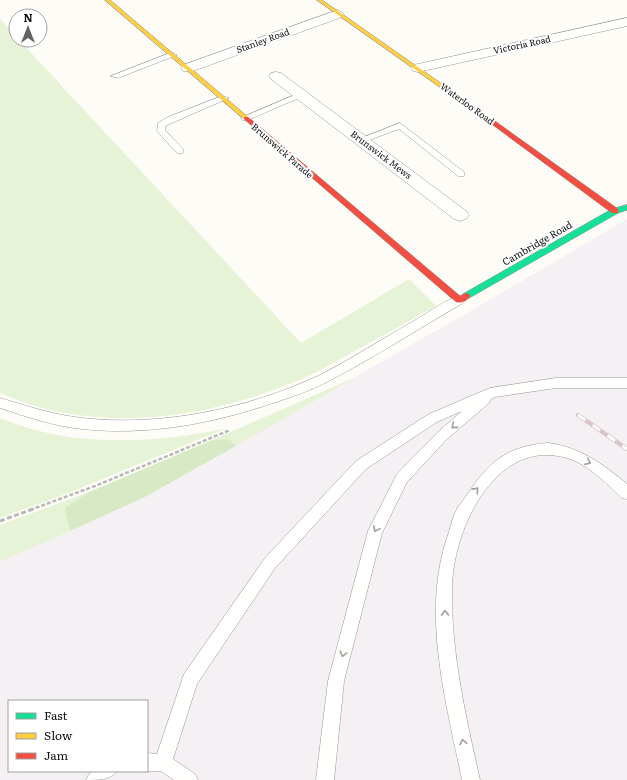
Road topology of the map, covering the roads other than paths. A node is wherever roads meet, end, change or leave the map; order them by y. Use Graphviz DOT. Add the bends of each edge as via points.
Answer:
graph roads {
  1 [pos="107,0"];
  2 [pos="318,0"];
  3 [pos="338,14"];
  4 [pos="627,22"];
  5 [pos="174,55"];
  6 [pos="188,68"];
  7 [pos="418,68"];
  8 [pos="115,76"];
  9 [pos="276,76"];
  10 [pos="302,95"];
  11 [pos="225,98"];
  12 [pos="245,118"];
  13 [pos="361,140"];
  14 [pos="180,151"];
  15 [pos="461,174"];
  16 [pos="627,207"];
  17 [pos="615,211"];
  18 [pos="460,215"];
  19 [pos="459,300"];
  20 [pos="627,383"];
  21 [pos="494,392"];
  22 [pos="0,403"];
  23 [pos="627,493"];
  24 [pos="155,763"];
  25 [pos="107,772"];
  26 [pos="95,780"];
  27 [pos="189,780"];
  28 [pos="325,780"];
  29 [pos="470,780"];
  1 -- 5 [label="street, Brunswick Parade"];
  2 -- 3 [label="street, Waterloo Road"];
  3 -- 6 [label="street, Stanley Road"];
  3 -- 7 [label="street, Waterloo Road"];
  4 -- 7 [label="street, Victoria Road"];
  5 -- 6 [label="street, Brunswick Parade"];
  5 -- 8 [label="lane"];
  6 -- 11 [label="street, Brunswick Parade"];
  7 -- 17 [label="street, Waterloo Road"];
  9 -- 10 [label="street, Brunswick Mews"];
  10 -- 12 [label="lane"];
  10 -- 13 [label="street, Brunswick Mews"];
  11 -- 12 [label="street, Brunswick Parade"];
  11 -- 14 [label="lane" via="162,125 161,131"];
  12 -- 19 [label="street, Brunswick Parade"];
  13 -- 15 [label="lane" via="400,126"];
  13 -- 18 [label="street, Brunswick Mews"];
  16 -- 17 [label="street, Cambridge Road"];
  17 -- 19 [label="street, Cambridge Road"];
  19 -- 22 [label="lane" via="324,378 270,401 245,408 173,424 118,427 56,419"];
  20 -- 21 [label="lane" via="556,383"];
  21 -- 24 [label="lane" via="433,418 361,465 270,563 190,680"];
  21 -- 28 [label="lane, one-way" via="442,436 402,478 374,531 336,681"];
  29 -- 23 [label="lane, one-way" via="448,662 444,590 451,540 470,497 508,458 526,451 545,448 565,451 596,466"];
  24 -- 27 [label="lane"];
  25 -- 26 [label="lane"];
}
